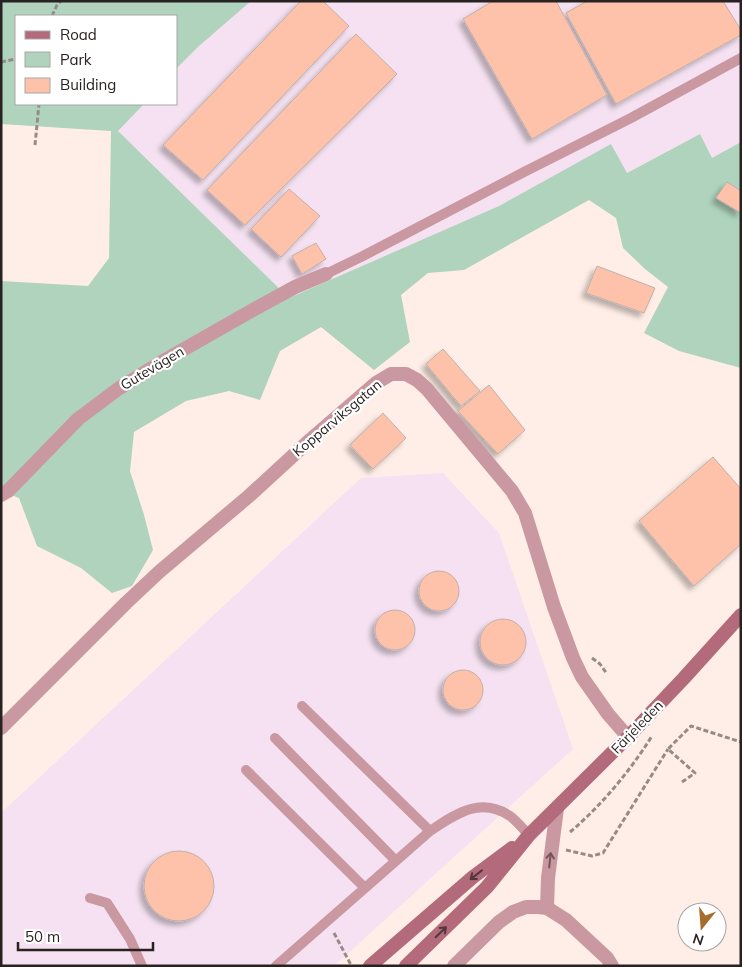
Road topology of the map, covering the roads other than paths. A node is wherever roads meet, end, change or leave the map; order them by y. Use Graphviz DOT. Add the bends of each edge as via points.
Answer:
graph roads {
  1 [pos="741,58"];
  2 [pos="326,274"];
  3 [pos="1,495"];
  4 [pos="741,615"];
  5 [pos="302,706"];
  6 [pos="1,728"];
  7 [pos="628,737"];
  8 [pos="275,738"];
  9 [pos="246,770"];
  10 [pos="557,808"];
  11 [pos="430,831"];
  12 [pos="530,835"];
  13 [pos="396,861"];
  14 [pos="365,888"];
  15 [pos="90,898"];
  16 [pos="547,908"];
  17 [pos="142,966"];
  18 [pos="276,966"];
  19 [pos="370,966"];
  20 [pos="406,966"];
  21 [pos="454,966"];
  22 [pos="612,966"];
  1 -- 2 [label="lane" via="632,118"];
  2 -- 3 [label="street, Gutevägen" via="251,310 118,389 78,419"];
  4 -- 7 [label="main road, Färjeleden"];
  5 -- 11 [label="lane"];
  6 -- 7 [label="street, Kopparviksgatan" via="159,572 250,496 310,440 376,383 391,374 406,374 427,389 512,491 525,513 573,658 582,677"];
  7 -- 10 [label="main road, Färjeleden"];
  8 -- 13 [label="lane"];
  9 -- 14 [label="lane"];
  10 -- 12 [label="main road, Färjeleden"];
  16 -- 10 [label="street, one-way"];
  11 -- 12 [label="lane" via="456,814 476,807 494,808 511,816"];
  11 -- 13 [label="lane"];
  12 -- 19 [label="main road, Färjeleden, one-way" via="473,877"];
  20 -- 12 [label="main road, Färjeleden, one-way" via="486,887"];
  13 -- 14 [label="lane"];
  14 -- 18 [label="lane"];
  15 -- 17 [label="lane" via="107,902"];
  16 -- 21 [label="street" via="513,912"];
  16 -- 22 [label="street" via="566,920"];
}
